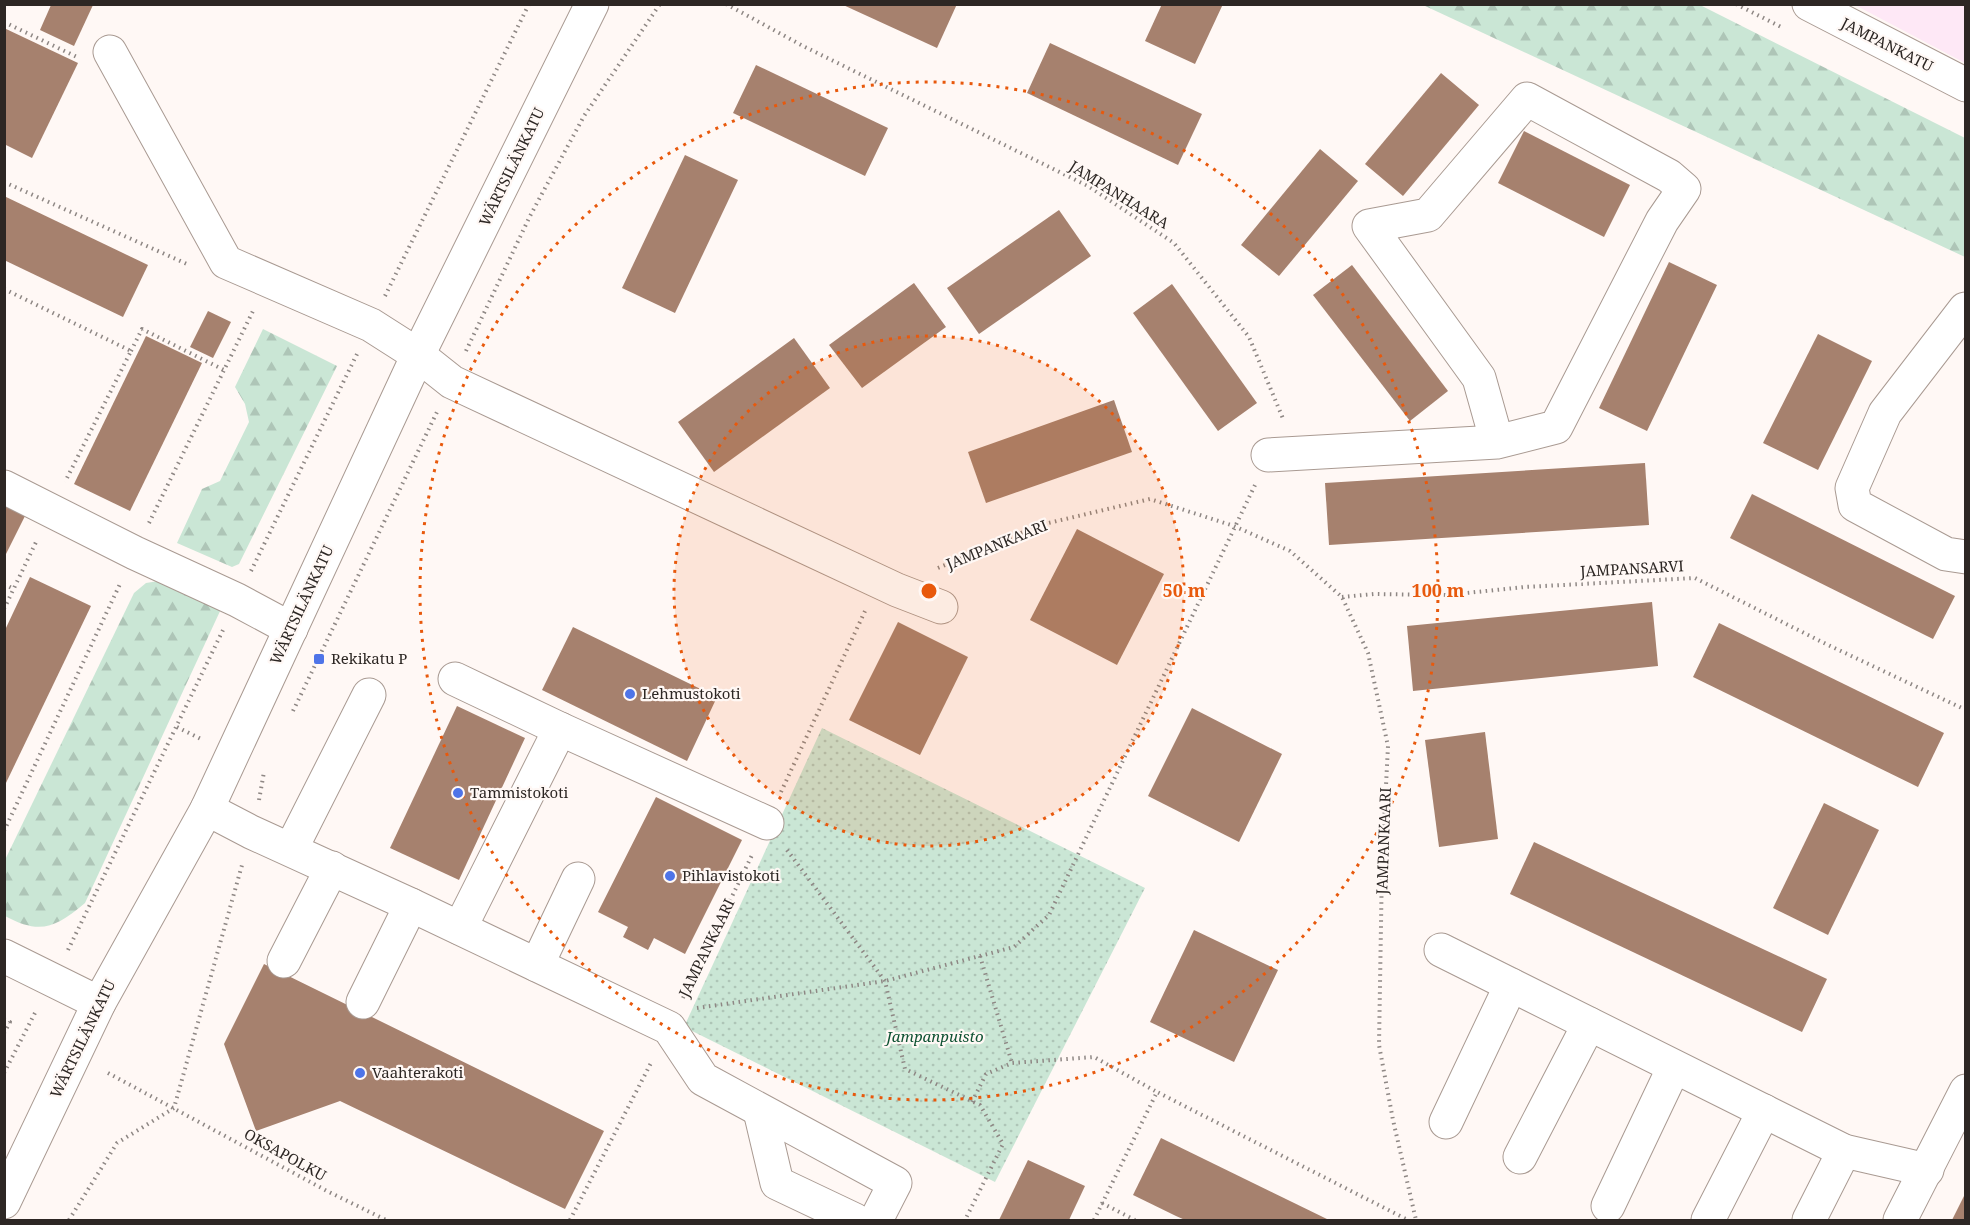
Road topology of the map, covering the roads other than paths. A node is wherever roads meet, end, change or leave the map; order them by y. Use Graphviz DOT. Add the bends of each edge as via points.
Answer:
graph roads {
  1 [pos="592,4"];
  2 [pos="1809,4"];
  3 [pos="110,52"];
  4 [pos="1965,85"];
  5 [pos="1965,309"];
  6 [pos="418,355"];
  7 [pos="1497,442"];
  8 [pos="1268,456"];
  9 [pos="4,487"];
  10 [pos="1965,557"];
  11 [pos="941,607"];
  12 [pos="291,629"];
  13 [pos="455,679"];
  14 [pos="369,695"];
  15 [pos="560,729"];
  16 [pos="207,808"];
  17 [pos="767,823"];
  18 [pos="291,849"];
  19 [pos="332,868"];
  20 [pos="578,879"];
  21 [pos="411,905"];
  22 [pos="460,928"];
  23 [pos="1441,950"];
  24 [pos="4,956"];
  25 [pos="284,961"];
  26 [pos="537,965"];
  27 [pos="1511,985"];
  28 [pos="363,1002"];
  29 [pos="99,1003"];
  30 [pos="1589,1024"];
  31 [pos="1674,1067"];
  32 [pos="1965,1091"];
  33 [pos="760,1111"];
  34 [pos="1764,1111"];
  35 [pos="1446,1122"];
  36 [pos="1844,1151"];
  37 [pos="1520,1157"];
  38 [pos="1927,1170"];
  39 [pos="4,1202"];
  40 [pos="1608,1206"];
  41 [pos="855,1221"];
  42 [pos="876,1221"];
  43 [pos="1708,1221"];
  44 [pos="1809,1221"];
  45 [pos="1900,1221"];
  1 -- 6 [label="street, WÄRTSILÄNKATU"];
  2 -- 4 [label="street, JAMPANKATU"];
  3 -- 6 [label="street" via="226,262 371,325"];
  5 -- 10 [label="street" via="1885,413 1852,488 1855,505 1946,554"];
  6 -- 11 [label="street" via="452,382"];
  6 -- 12 [label="street, WÄRTSILÄNKATU"];
  7 -- 7 [label="street" via="1479,378 1369,226 1428,215 1527,99 1669,176 1684,189 1662,221 1556,427"];
  7 -- 8 [label="street"];
  9 -- 12 [label="street"];
  12 -- 16 [label="street, WÄRTSILÄNKATU"];
  13 -- 15 [label="street"];
  14 -- 18 [label="street"];
  15 -- 17 [label="street"];
  15 -- 22 [label="street"];
  16 -- 18 [label="street"];
  16 -- 29 [label="street, WÄRTSILÄNKATU"];
  18 -- 19 [label="street"];
  19 -- 21 [label="street"];
  19 -- 25 [label="street"];
  20 -- 26 [label="street"];
  21 -- 22 [label="street"];
  21 -- 28 [label="street"];
  22 -- 26 [label="street"];
  23 -- 27 [label="street"];
  24 -- 29 [label="street"];
  26 -- 33 [label="street" via="673,1020 702,1079"];
  27 -- 30 [label="street"];
  27 -- 35 [label="street"];
  29 -- 39 [label="street, WÄRTSILÄNKATU"];
  30 -- 31 [label="street"];
  30 -- 37 [label="street"];
  31 -- 34 [label="street"];
  31 -- 40 [label="street"];
  32 -- 38 [label="street"];
  33 -- 41 [label="street" via="777,1183"];
  33 -- 42 [label="street" via="896,1183"];
  34 -- 36 [label="street"];
  34 -- 43 [label="street"];
  36 -- 38 [label="street"];
  36 -- 44 [label="street"];
  38 -- 45 [label="street"];
}
